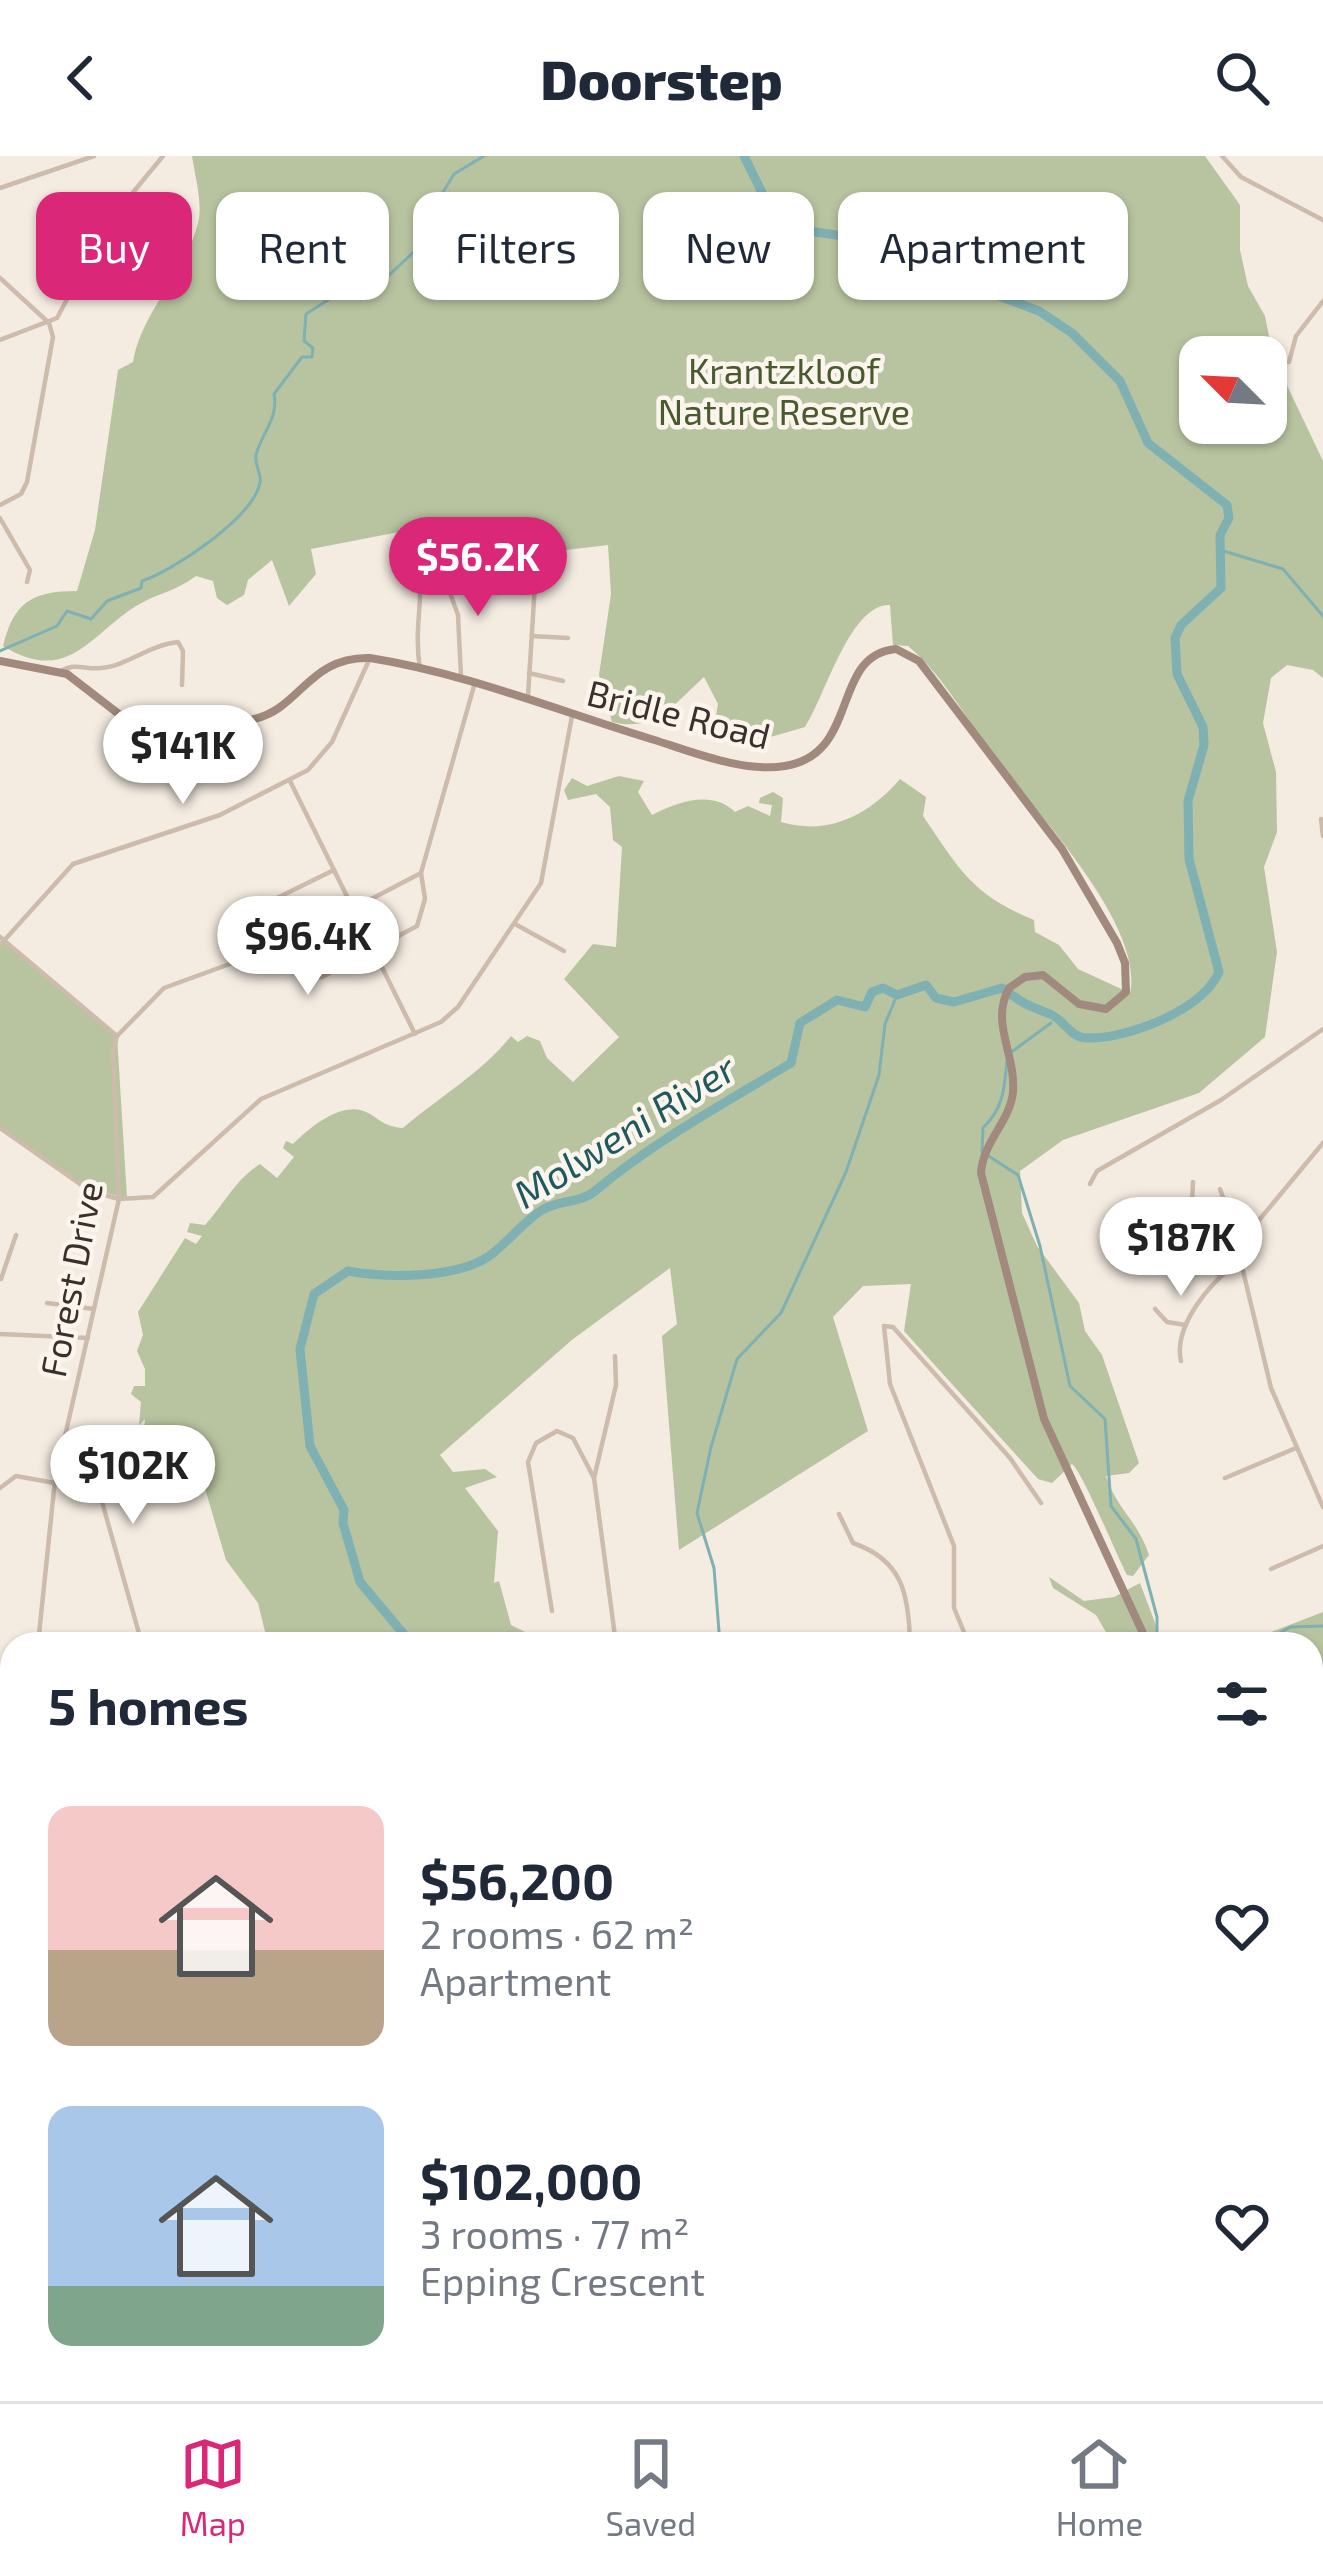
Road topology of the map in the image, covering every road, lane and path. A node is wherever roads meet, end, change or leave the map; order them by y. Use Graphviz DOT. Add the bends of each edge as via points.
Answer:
graph roads {
  1 [pos="94,156"];
  2 [pos="164,156"];
  3 [pos="1222,156"];
  4 [pos="0,188"];
  5 [pos="1323,220"];
  6 [pos="0,278"];
  7 [pos="1323,301"];
  8 [pos="49,323"];
  9 [pos="0,340"];
  10 [pos="1289,362"];
  11 [pos="0,505"];
  12 [pos="0,518"];
  13 [pos="537,552"];
  14 [pos="441,568"];
  15 [pos="420,573"];
  16 [pos="26,582"];
  17 [pos="532,636"];
  18 [pos="568,638"];
  19 [pos="370,658"];
  20 [pos="0,661"];
  21 [pos="420,669"];
  22 [pos="62,671"];
  23 [pos="530,674"];
  24 [pos="562,681"];
  25 [pos="461,682"];
  26 [pos="182,685"];
  27 [pos="474,686"];
  28 [pos="528,702"];
  29 [pos="572,715"];
  30 [pos="290,781"];
  31 [pos="1321,819"];
  32 [pos="1323,836"];
  33 [pos="334,870"];
  34 [pos="421,873"];
  35 [pos="354,910"];
  36 [pos="515,924"];
  37 [pos="2,940"];
  38 [pos="287,943"];
  39 [pos="374,950"];
  40 [pos="564,951"];
  41 [pos="1323,1029"];
  42 [pos="415,1034"];
  43 [pos="117,1036"];
  44 [pos="0,1128"];
  45 [pos="1323,1143"];
  46 [pos="1193,1182"];
  47 [pos="1090,1184"];
  48 [pos="1220,1189"];
  49 [pos="119,1199"];
  50 [pos="1159,1223"];
  51 [pos="16,1235"];
  52 [pos="1108,1245"];
  53 [pos="1241,1246"];
  54 [pos="1240,1262"];
  55 [pos="1222,1275"];
  56 [pos="0,1279"];
  57 [pos="46,1304"];
  58 [pos="1155,1309"];
  59 [pos="94,1310"];
  60 [pos="1186,1325"];
  61 [pos="0,1334"];
  62 [pos="88,1338"];
  63 [pos="615,1356"];
  64 [pos="1181,1360"];
  65 [pos="1296,1448"];
  66 [pos="594,1478"];
  67 [pos="1226,1478"];
  68 [pos="55,1480"];
  69 [pos="0,1488"];
  70 [pos="1041,1503"];
  71 [pos="1323,1508"];
  72 [pos="839,1514"];
  73 [pos="1323,1546"];
  74 [pos="1271,1569"];
  75 [pos="552,1611"];
  76 [pos="39,1632"];
  77 [pos="139,1632"];
  78 [pos="614,1632"];
  79 [pos="909,1632"];
  80 [pos="964,1632"];
  81 [pos="1142,1632"];
  1 -- 4 [label="street"];
  2 -- 8 [label="street" via="110,218"];
  3 -- 5 [label="street" via="1240,178"];
  6 -- 8 [label="street"];
  7 -- 10 [label="street" via="1296,336"];
  8 -- 9 [label="street"];
  8 -- 11 [label="street" via="52,346 27,482"];
  12 -- 16 [label="street" via="30,570"];
  13 -- 17 [label="street"];
  14 -- 25 [label="street" via="458,615"];
  15 -- 21 [label="street"];
  17 -- 18 [label="street"];
  17 -- 23 [label="street"];
  19 -- 21 [label="main road, Bridle Road"];
  19 -- 22 [label="main road" via="327,666 258,718 182,710 146,735"];
  19 -- 30 [label="street" via="328,750"];
  20 -- 22 [label="main road"];
  21 -- 25 [label="main road, Bridle Road"];
  22 -- 26 [label="street" via="105,668 178,642"];
  23 -- 24 [label="street"];
  23 -- 28 [label="street"];
  25 -- 27 [label="main road, Bridle Road"];
  27 -- 28 [label="main road, Bridle Road"];
  27 -- 34 [label="street"];
  28 -- 29 [label="main road, Bridle Road"];
  29 -- 36 [label="street" via="544,874"];
  29 -- 81 [label="main road, Bridle Road" via="723,759 783,766 810,757 835,733 866,660 896,649 914,656 1062,849 1117,943 1128,982 1122,1000 1101,1009 1079,1004 1043,975 1007,991 1000,1014 1012,1099 981,1173 1047,1428"];
  30 -- 33 [label="street"];
  30 -- 37 [label="street" via="220,815 73,864"];
  31 -- 32 [label="street"];
  33 -- 35 [label="street"];
  33 -- 38 [label="street" via="271,903"];
  34 -- 35 [label="street"];
  34 -- 39 [label="street" via="417,926"];
  35 -- 38 [label="street"];
  35 -- 39 [label="street"];
  36 -- 40 [label="street"];
  36 -- 42 [label="street" via="458,1006"];
  37 -- 43 [label="street"];
  38 -- 39 [label="street" via="298,968 314,978"];
  38 -- 43 [label="street" via="164,988"];
  39 -- 42 [label="street"];
  41 -- 47 [label="street" via="1097,1171"];
  42 -- 49 [label="street" via="262,1100 161,1192"];
  43 -- 49 [label="street, Forest Drive"];
  44 -- 49 [label="street" via="79,1185"];
  45 -- 53 [label="street"];
  46 -- 50 [label="street" via="1192,1204"];
  48 -- 53 [label="street"];
  49 -- 59 [label="street, Forest Drive"];
  50 -- 52 [label="street"];
  50 -- 55 [label="street" via="1176,1260"];
  51 -- 56 [label="street"];
  53 -- 54 [label="street"];
  54 -- 55 [label="street"];
  54 -- 65 [label="street" via="1271,1388"];
  55 -- 60 [label="street"];
  57 -- 59 [label="street"];
  58 -- 60 [label="street" via="1167,1322"];
  59 -- 62 [label="street, Forest Drive"];
  60 -- 64 [label="street"];
  61 -- 62 [label="street"];
  62 -- 68 [label="street, Forest Drive"];
  63 -- 66 [label="street"];
  65 -- 67 [label="street"];
  65 -- 71 [label="street"];
  66 -- 75 [label="street" via="568,1433 551,1433 530,1451"];
  66 -- 78 [label="street"];
  68 -- 69 [label="street" via="16,1476"];
  68 -- 76 [label="street, Forest Drive"];
  68 -- 77 [label="street" via="89,1485 103,1496"];
  70 -- 80 [label="street" via="975,1419 884,1326 890,1384 954,1546 954,1608"];
  72 -- 79 [label="street" via="853,1543 884,1554 893,1567"];
  73 -- 74 [label="street"];
}
